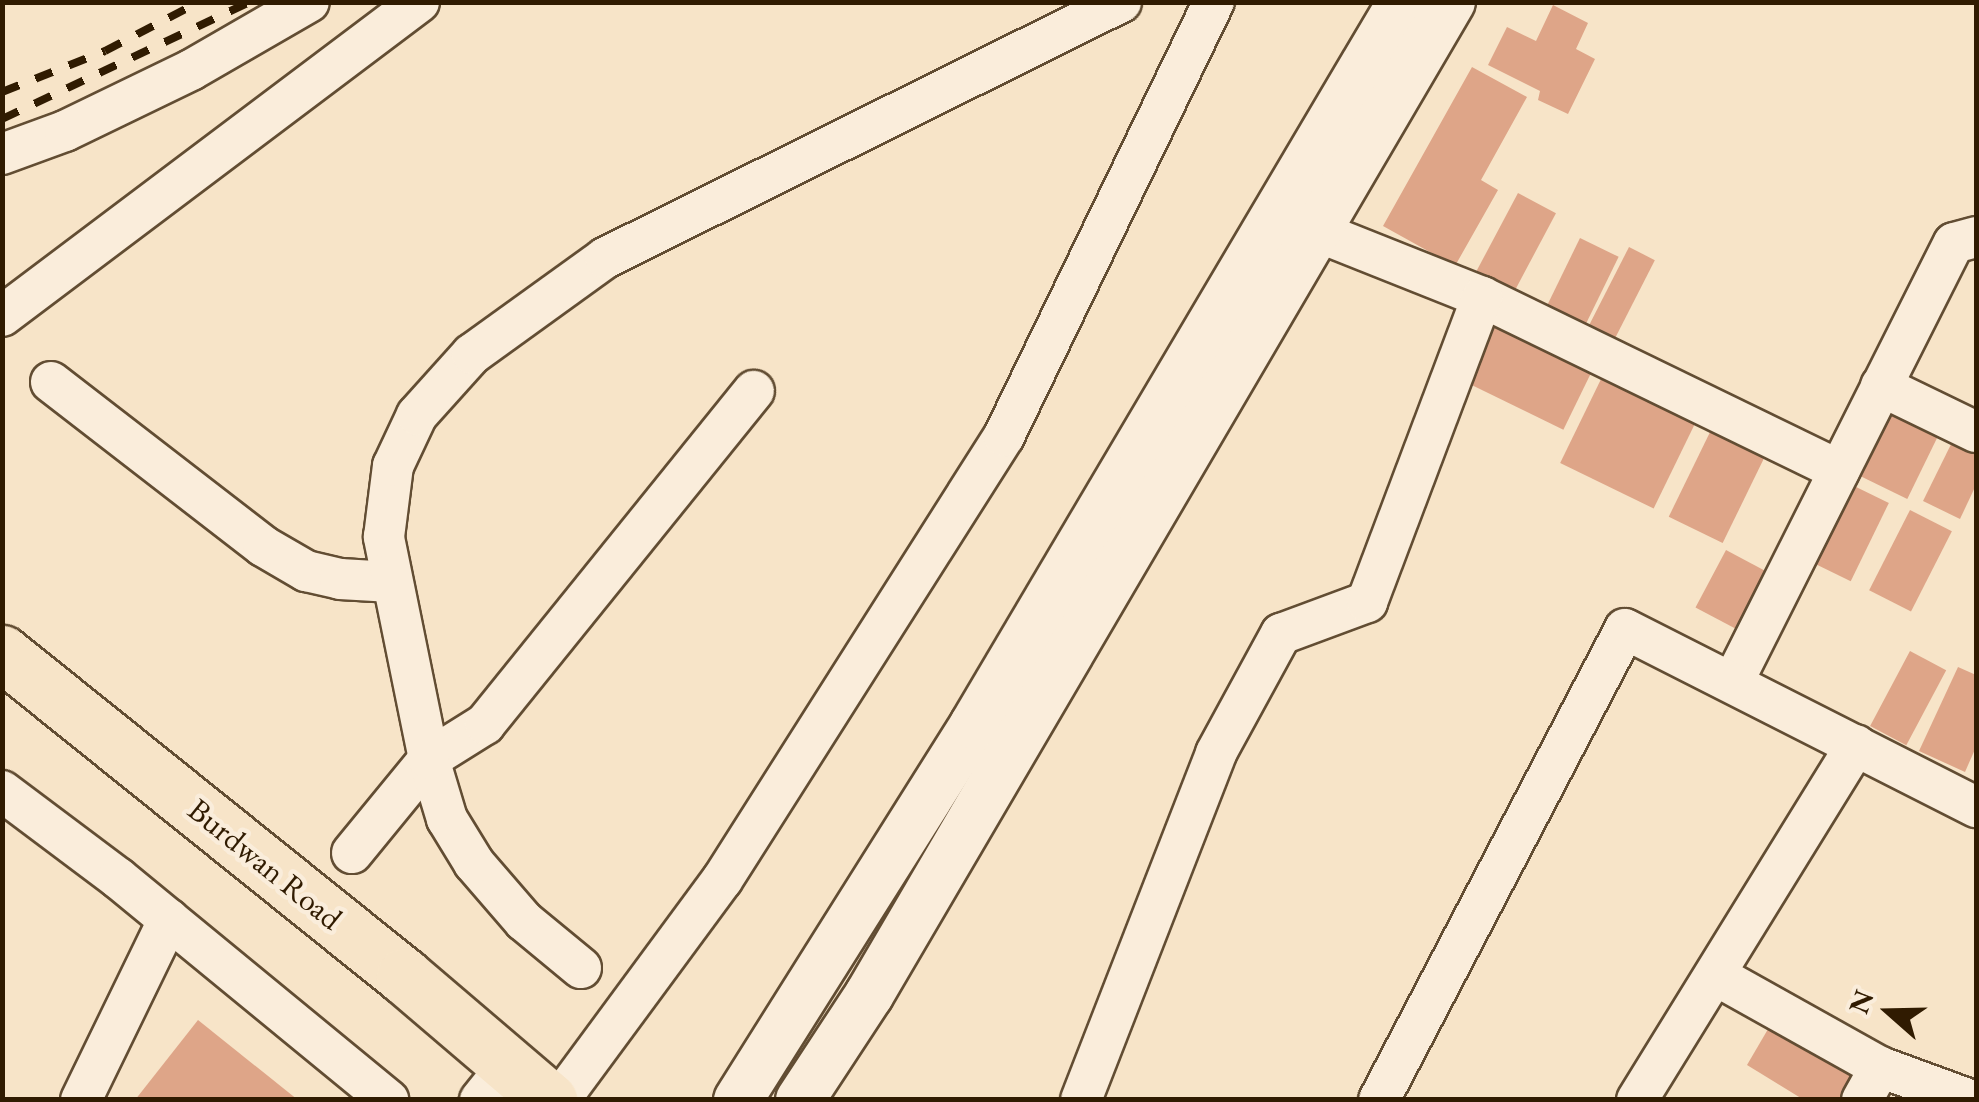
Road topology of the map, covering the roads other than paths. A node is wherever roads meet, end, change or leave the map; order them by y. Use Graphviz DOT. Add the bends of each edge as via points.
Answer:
graph roads {
  1 [pos="309,2"];
  2 [pos="418,2"];
  3 [pos="1121,2"];
  4 [pos="1214,2"];
  5 [pos="1402,2"];
  6 [pos="1451,2"];
  7 [pos="2,154"];
  8 [pos="1297,224"];
  9 [pos="1976,237"];
  10 [pos="1482,297"];
  11 [pos="2,316"];
  12 [pos="51,382"];
  13 [pos="1882,386"];
  14 [pos="754,390"];
  15 [pos="1976,432"];
  16 [pos="1839,470"];
  17 [pos="392,582"];
  18 [pos="2,653"];
  19 [pos="1732,682"];
  20 [pos="1856,745"];
  21 [pos="429,759"];
  22 [pos="2,791"];
  23 [pos="1976,807"];
  24 [pos="352,853"];
  25 [pos="170,920"];
  26 [pos="580,968"];
  27 [pos="1717,976"];
  28 [pos="1871,1083"];
  29 [pos="532,1090"];
  30 [pos="81,1100"];
  31 [pos="388,1100"];
  32 [pos="738,1100"];
  33 [pos="800,1100"];
  34 [pos="1081,1100"];
  35 [pos="1379,1100"];
  36 [pos="1637,1100"];
  37 [pos="1970,1100"];
  1 -- 7 [label="street" via="192,70"];
  2 -- 11 [label="street"];
  3 -- 17 [label="street" via="605,258 472,354 416,415 392,466 384,537"];
  4 -- 29 [label="street" via="1004,436 722,880"];
  5 -- 8 [label="street"];
  6 -- 8 [label="street"];
  8 -- 10 [label="street"];
  8 -- 32 [label="street"];
  8 -- 33 [label="street" via="869,995"];
  9 -- 13 [label="street" via="1954,243"];
  10 -- 16 [label="street"];
  10 -- 34 [label="street" via="1367,602 1281,634 1216,753"];
  12 -- 17 [label="street" via="306,572"];
  13 -- 15 [label="street"];
  13 -- 16 [label="street"];
  14 -- 21 [label="street" via="486,724"];
  16 -- 19 [label="street"];
  17 -- 21 [label="street"];
  18 -- 29 [label="main road, Burdwan Road" via="404,976"];
  19 -- 20 [label="street"];
  19 -- 35 [label="street" via="1625,629"];
  20 -- 23 [label="street"];
  20 -- 27 [label="street"];
  21 -- 24 [label="street"];
  21 -- 26 [label="street" via="447,819 474,863 542,940"];
  22 -- 25 [label="street"];
  25 -- 30 [label="street"];
  25 -- 31 [label="street"];
  27 -- 28 [label="street"];
  27 -- 36 [label="street"];
  28 -- 37 [label="street"];
}
